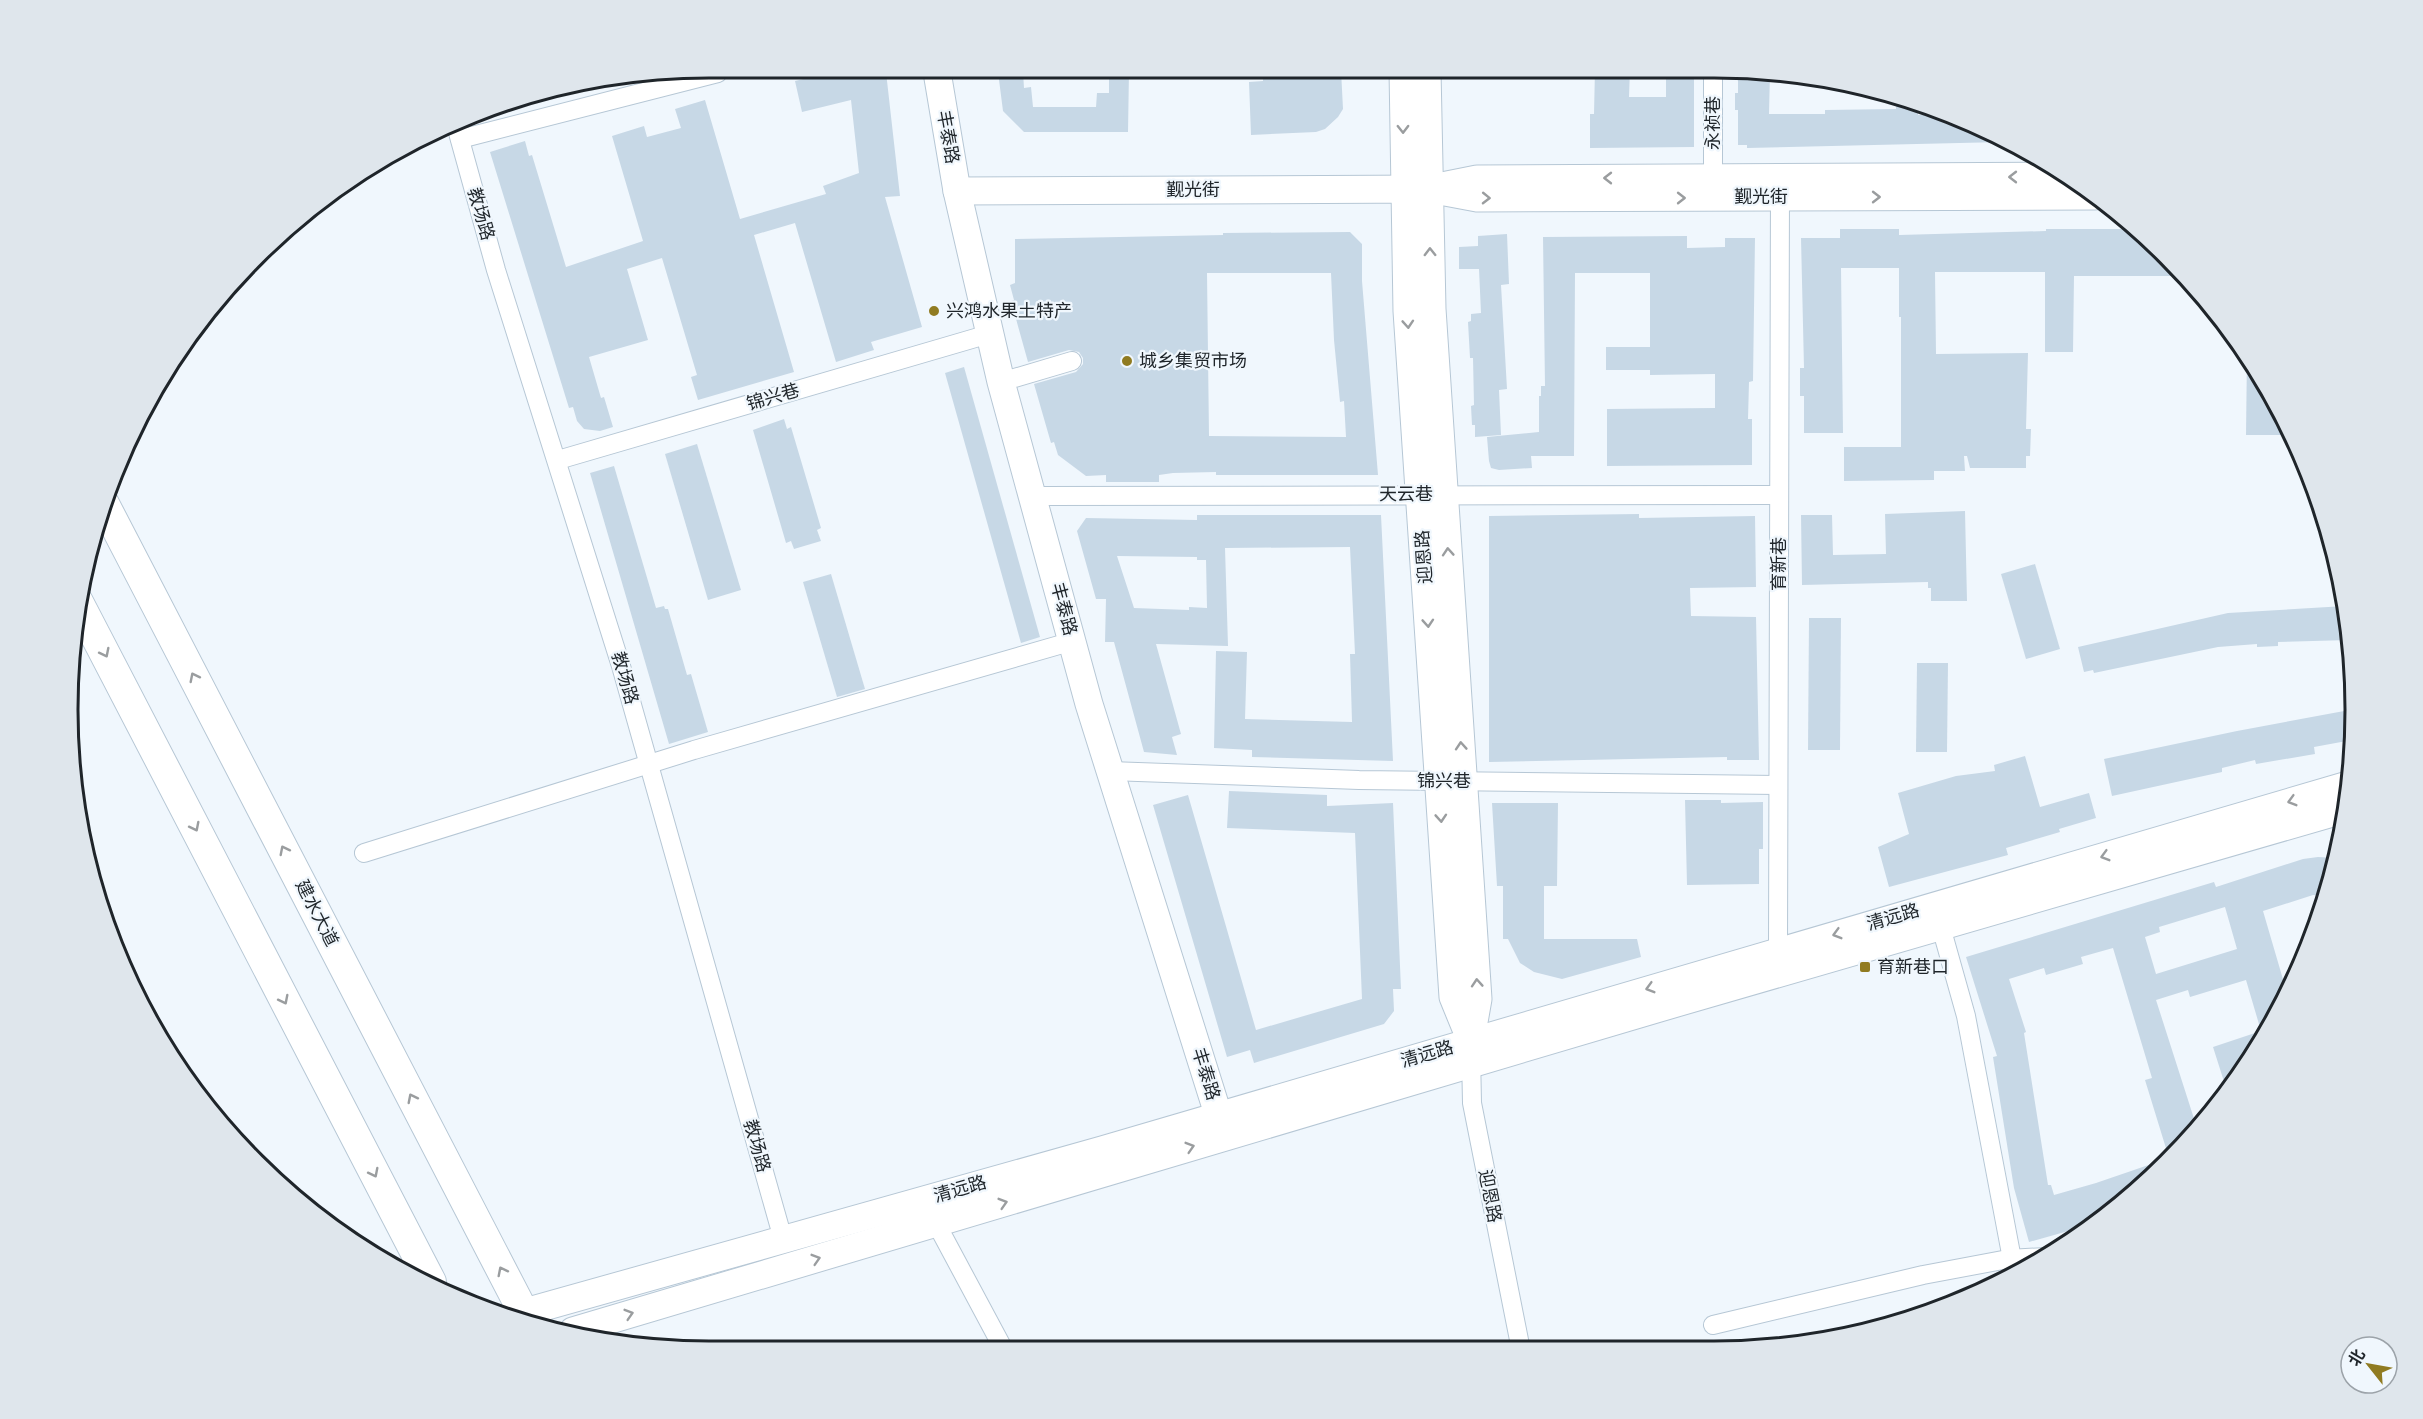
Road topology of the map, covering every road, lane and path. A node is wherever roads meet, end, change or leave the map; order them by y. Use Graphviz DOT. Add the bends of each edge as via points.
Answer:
graph roads {
  1 [pos="693,78"];
  2 [pos="938,78"];
  3 [pos="1403,78"];
  4 [pos="1426,78"];
  5 [pos="1713,78"];
  6 [pos="461,129"];
  7 [pos="457,130"];
  8 [pos="2045,173"];
  9 [pos="1713,178"];
  10 [pos="1780,187"];
  11 [pos="1417,189"];
  12 [pos="957,191"];
  13 [pos="2080,196"];
  14 [pos="989,334"];
  15 [pos="1072,361"];
  16 [pos="1001,382"];
  17 [pos="558,460"];
  18 [pos="1432,494"];
  19 [pos="1779,495"];
  20 [pos="1033,496"];
  21 [pos="110,515"];
  22 [pos="85,615"];
  23 [pos="1073,641"];
  24 [pos="649,765"];
  25 [pos="1110,771"];
  26 [pos="1451,781"];
  27 [pos="1778,785"];
  28 [pos="2340,787"];
  29 [pos="2337,812"];
  30 [pos="364,853"];
  31 [pos="1941,927"];
  32 [pos="1778,951"];
  33 [pos="1471,1052"];
  34 [pos="1222,1126"];
  35 [pos="936,1223"];
  36 [pos="783,1239"];
  37 [pos="2025,1258"];
  38 [pos="2012,1259"];
  39 [pos="427,1274"];
  40 [pos="515,1310"];
  41 [pos="529,1314"];
  42 [pos="1713,1325"];
  43 [pos="583,1328"];
  44 [pos="999,1341"];
  45 [pos="1519,1341"];
  1 -- 6 [label="street"];
  2 -- 12 [label="street, 丰泰路"];
  3 -- 11 [label="street, 迎恩路, one-way"];
  4 -- 11 [label="street, 迎恩路"];
  5 -- 9 [label="street, 永祯巷"];
  7 -- 17 [label="street, 教场路" via="496,270"];
  8 -- 10 [label="street, 觐光街, one-way"];
  9 -- 10 [label="street, 觐光街"];
  9 -- 11 [label="street, 觐光街, one-way" via="1477,179"];
  11 -- 10 [label="street, 觐光街, one-way" via="1478,198"];
  10 -- 13 [label="street, 觐光街, one-way"];
  10 -- 19 [label="street, 育新巷"];
  11 -- 12 [label="street, 觐光街"];
  11 -- 18 [label="street, 迎恩路" via="1432,309"];
  12 -- 14 [label="street, 丰泰路"];
  14 -- 16 [label="street, 丰泰路"];
  14 -- 17 [label="street, 锦兴巷"];
  15 -- 16 [label="street"];
  16 -- 20 [label="street, 丰泰路"];
  17 -- 24 [label="street, 教场路"];
  18 -- 19 [label="street, 天云巷"];
  18 -- 20 [label="street, 天云巷"];
  18 -- 26 [label="street, 迎恩路"];
  19 -- 27 [label="street, 育新巷"];
  20 -- 23 [label="street, 丰泰路"];
  40 -- 21 [label="main road, 建水大道, one-way"];
  22 -- 39 [label="main road, one-way"];
  23 -- 24 [label="street"];
  23 -- 25 [label="street, 丰泰路"];
  24 -- 30 [label="street"];
  24 -- 36 [label="street, 教场路"];
  25 -- 26 [label="street, 锦兴巷"];
  25 -- 34 [label="street, 丰泰路"];
  26 -- 27 [label="street, 锦兴巷"];
  26 -- 33 [label="street, 迎恩路" via="1478,999"];
  27 -- 32 [label="street, 育新巷"];
  28 -- 32 [label="street, 清远路, one-way"];
  29 -- 31 [label="street, 清远路"];
  31 -- 33 [label="street, 清远路"];
  31 -- 38 [label="street" via="1966,1016"];
  32 -- 33 [label="street, 清远路, one-way"];
  33 -- 34 [label="street, 清远路"];
  33 -- 45 [label="street, 迎恩路" via="1472,1103"];
  35 -- 34 [label="street, 清远路, one-way"];
  34 -- 36 [label="street, 清远路"];
  43 -- 35 [label="street, 清远路, one-way"];
  35 -- 44 [label="street"];
  36 -- 41 [label="street, 清远路"];
  37 -- 38 [label="street"];
  38 -- 42 [label="street" via="1923,1275"];
}
